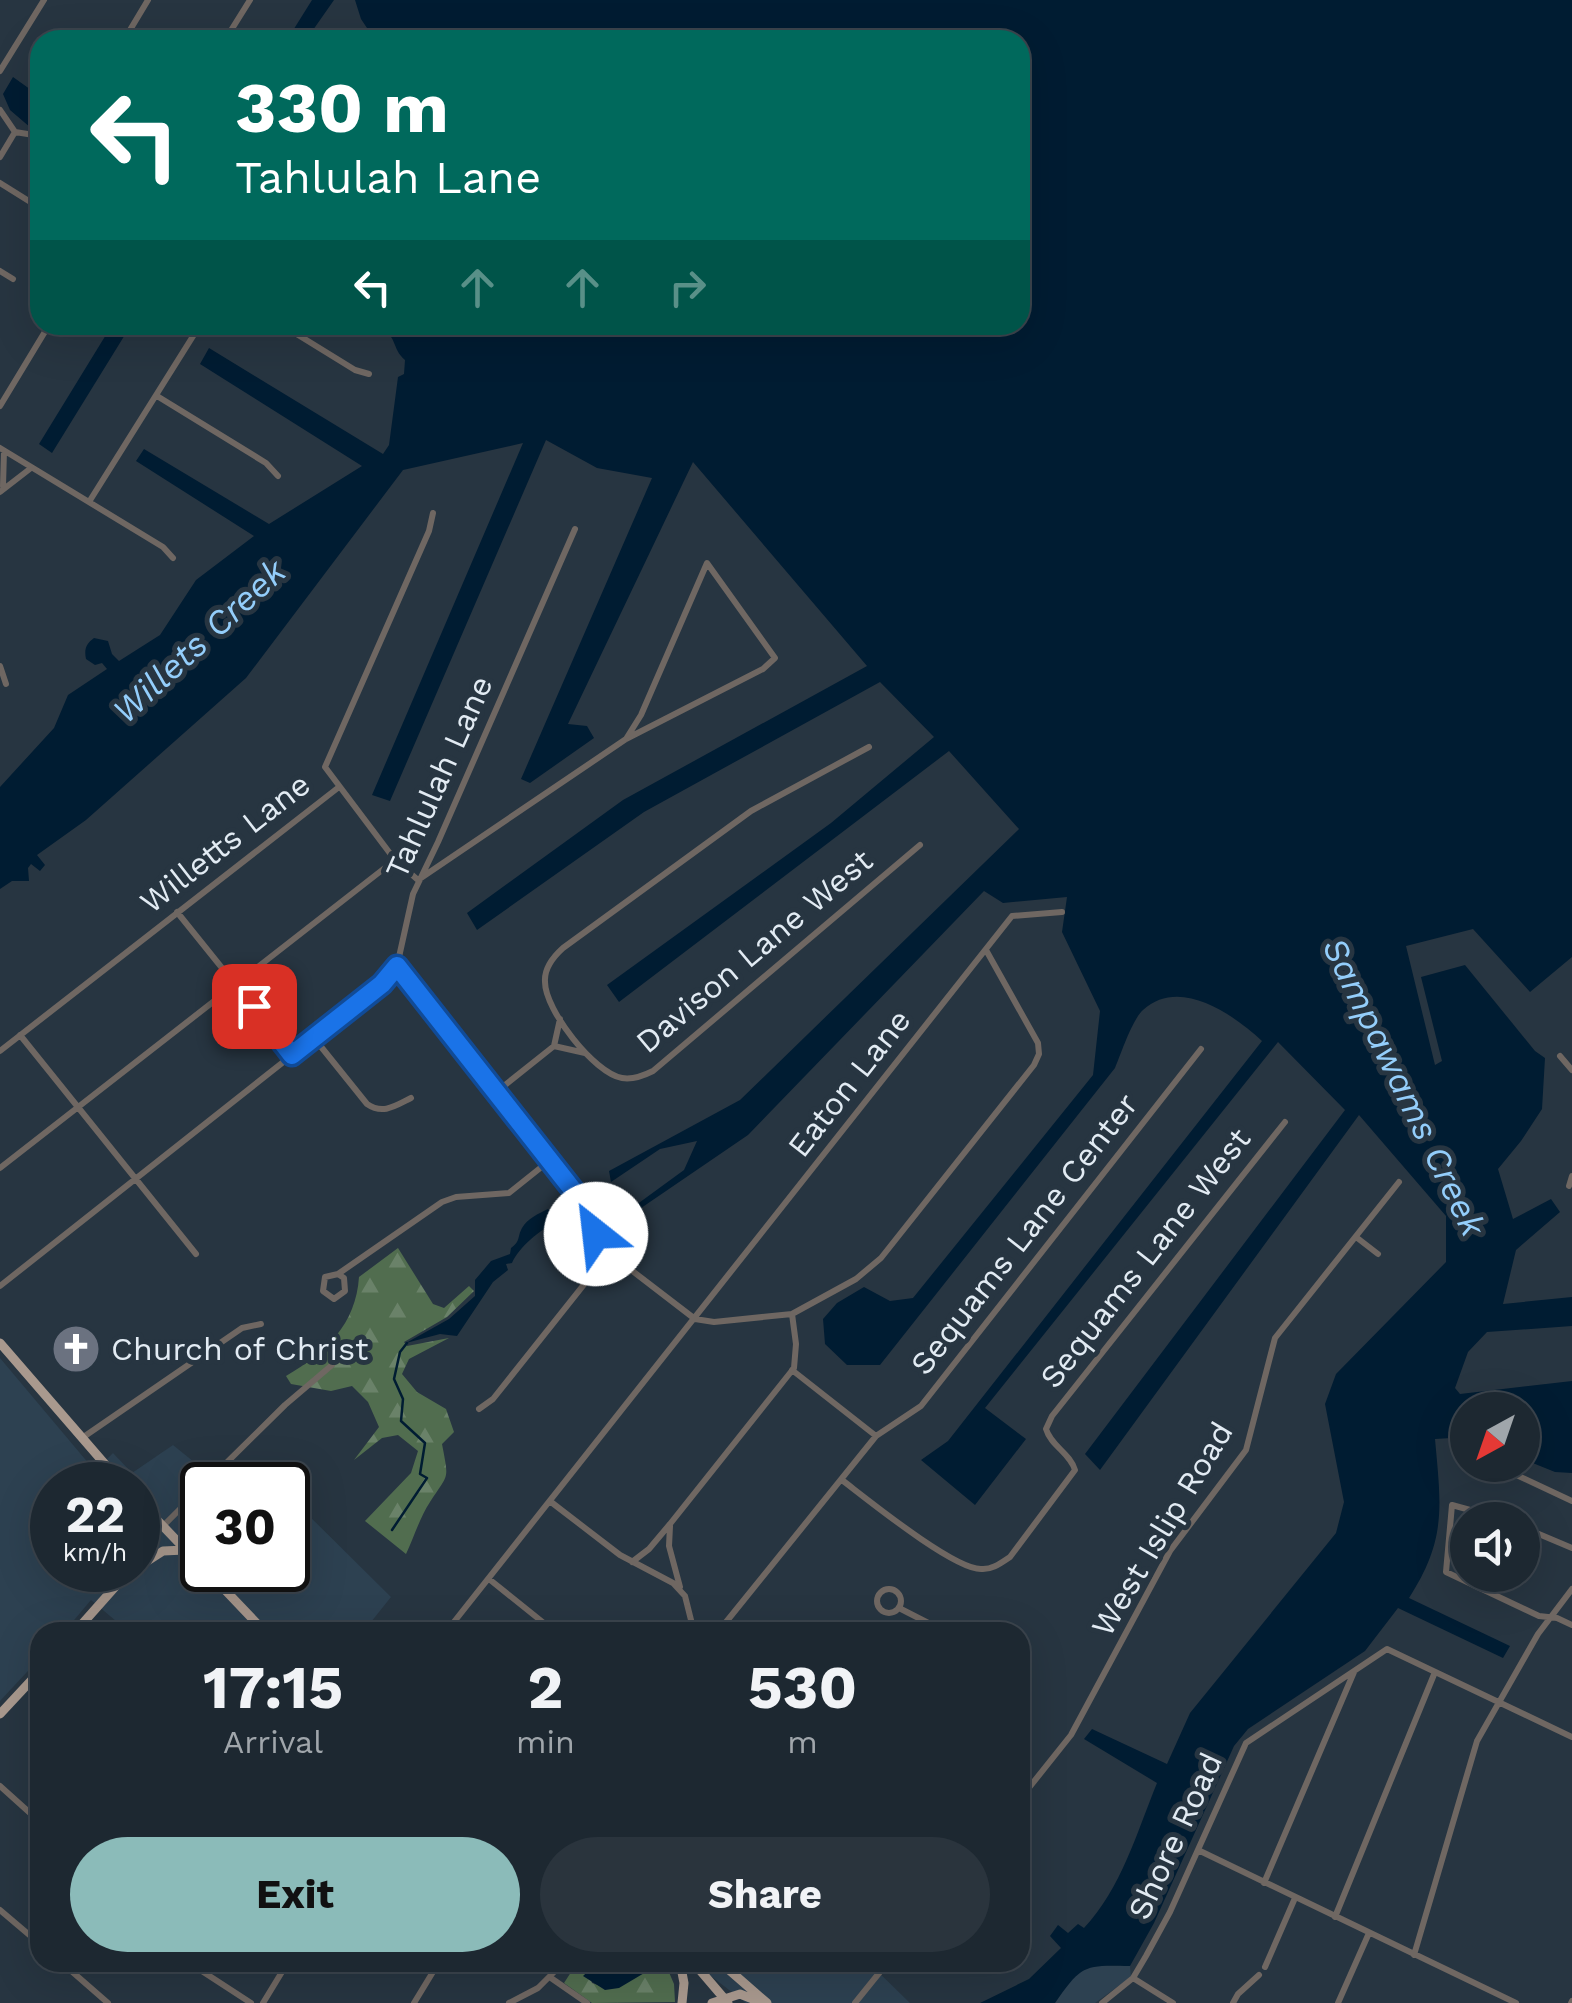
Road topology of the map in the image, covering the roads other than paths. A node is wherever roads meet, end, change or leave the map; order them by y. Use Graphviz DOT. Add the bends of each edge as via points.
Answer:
graph roads {
  1 [pos="44,0"];
  2 [pos="148,0"];
  3 [pos="250,0"];
  4 [pos="130,30"];
  5 [pos="231,30"];
  6 [pos="0,71"];
  7 [pos="0,110"];
  8 [pos="15,132"];
  9 [pos="30,134"];
  10 [pos="0,157"];
  11 [pos="0,183"];
  12 [pos="30,202"];
  13 [pos="0,271"];
  14 [pos="13,279"];
  15 [pos="44,335"];
  16 [pos="194,335"];
  17 [pos="298,335"];
  18 [pos="369,374"];
  19 [pos="156,396"];
  20 [pos="0,406"];
  21 [pos="2,450"];
  22 [pos="32,468"];
  23 [pos="278,476"];
  24 [pos="2,490"];
  25 [pos="89,502"];
  26 [pos="433,513"];
  27 [pos="575,530"];
  28 [pos="173,558"];
  29 [pos="0,666"];
  30 [pos="6,684"];
  31 [pos="626,739"];
  32 [pos="869,748"];
  33 [pos="339,786"];
  34 [pos="920,845"];
  35 [pos="395,860"];
  36 [pos="418,880"];
  37 [pos="177,912"];
  38 [pos="1062,912"];
  39 [pos="986,950"];
  40 [pos="397,966"];
  41 [pos="234,982"];
  42 [pos="560,1019"];
  43 [pos="20,1035"];
  44 [pos="314,1038"];
  45 [pos="554,1046"];
  46 [pos="1201,1049"];
  47 [pos="0,1051"];
  48 [pos="585,1053"];
  49 [pos="292,1055"];
  50 [pos="1560,1056"];
  51 [pos="1572,1070"];
  52 [pos="495,1093"];
  53 [pos="410,1098"];
  54 [pos="78,1106"];
  55 [pos="1285,1122"];
  56 [pos="549,1161"];
  57 [pos="0,1168"];
  58 [pos="1572,1176"];
  59 [pos="136,1178"];
  60 [pos="1399,1182"];
  61 [pos="1570,1186"];
  62 [pos="1356,1237"];
  63 [pos="609,1253"];
  64 [pos="196,1254"];
  65 [pos="1378,1254"];
  66 [pos="338,1274"];
  67 [pos="0,1286"];
  68 [pos="792,1314"];
  69 [pos="694,1320"];
  70 [pos="261,1324"];
  71 [pos="0,1343"];
  72 [pos="332,1366"];
  73 [pos="792,1370"];
  74 [pos="479,1410"];
  75 [pos="876,1436"];
  76 [pos="81,1439"];
  77 [pos="102,1462"];
  78 [pos="227,1462"];
  79 [pos="842,1480"];
  80 [pos="1531,1482"];
  81 [pos="1572,1501"];
  82 [pos="550,1502"];
  83 [pos="180,1509"];
  84 [pos="160,1523"];
  85 [pos="670,1524"];
  86 [pos="163,1526"];
  87 [pos="1450,1527"];
  88 [pos="160,1528"];
  89 [pos="1540,1535"];
  90 [pos="180,1543"];
  91 [pos="160,1546"];
  92 [pos="1572,1548"];
  93 [pos="632,1562"];
  94 [pos="1450,1574"];
  95 [pos="488,1579"];
  96 [pos="1572,1589"];
  97 [pos="682,1591"];
  98 [pos="112,1592"];
  99 [pos="227,1592"];
  100 [pos="1488,1592"];
  101 [pos="900,1608"];
  102 [pos="1549,1618"];
  103 [pos="84,1622"];
  104 [pos="255,1622"];
  105 [pos="454,1622"];
  106 [pos="542,1622"];
  107 [pos="691,1622"];
  108 [pos="726,1622"];
  109 [pos="927,1622"];
  110 [pos="1572,1625"];
  111 [pos="1355,1669"];
  112 [pos="1435,1672"];
  113 [pos="30,1682"];
  114 [pos="1499,1703"];
  115 [pos="0,1714"];
  116 [pos="1572,1738"];
  117 [pos="0,1786"];
  118 [pos="1030,1787"];
  119 [pos="30,1813"];
  120 [pos="1198,1850"];
  121 [pos="1264,1882"];
  122 [pos="1295,1898"];
  123 [pos="0,1910"];
  124 [pos="1336,1917"];
  125 [pos="1369,1933"];
  126 [pos="30,1936"];
  127 [pos="1414,1955"];
  128 [pos="1265,1967"];
  129 [pos="72,1972"];
  130 [pos="203,1972"];
  131 [pos="282,1972"];
  132 [pos="433,1972"];
  133 [pos="556,1972"];
  134 [pos="682,1972"];
  135 [pos="702,1972"];
  136 [pos="733,1972"];
  137 [pos="880,1972"];
  138 [pos="1259,1975"];
  139 [pos="551,1978"];
  140 [pos="1133,1978"];
  141 [pos="726,2000"];
  142 [pos="761,2002"];
  143 [pos="108,2003"];
  144 [pos="251,2003"];
  145 [pos="263,2003"];
  146 [pos="414,2003"];
  147 [pos="509,2003"];
  148 [pos="586,2003"];
  149 [pos="682,2003"];
  150 [pos="712,2003"];
  151 [pos="741,2003"];
  152 [pos="855,2003"];
  153 [pos="1102,2003"];
  154 [pos="1173,2003"];
  155 [pos="1233,2003"];
  156 [pos="1338,2003"];
  157 [pos="1516,2003"];
  1 -- 6 [label="street"];
  2 -- 4 [label="street"];
  3 -- 5 [label="street"];
  7 -- 8 [label="street"];
  8 -- 9 [label="street"];
  8 -- 10 [label="street"];
  11 -- 12 [label="street"];
  13 -- 14 [label="street"];
  15 -- 20 [label="street"];
  16 -- 19 [label="street"];
  17 -- 18 [label="street"];
  19 -- 23 [label="street"];
  19 -- 25 [label="street"];
  21 -- 22 [label="street"];
  21 -- 24 [label="street"];
  22 -- 24 [label="street"];
  22 -- 25 [label="street"];
  25 -- 28 [label="street"];
  26 -- 33 [label="street, Willetts Lane" via="325,767"];
  27 -- 36 [label="street, Tahlulah Lane"];
  29 -- 30 [label="street"];
  31 -- 31 [label="street" via="775,658 707,564 642,716"];
  31 -- 36 [label="street"];
  32 -- 42 [label="street" via="751,812 563,948 544,983"];
  33 -- 35 [label="street"];
  33 -- 37 [label="street, Willetts Lane"];
  34 -- 48 [label="street, Davison Lane West" via="653,1071 624,1079"];
  35 -- 36 [label="street"];
  35 -- 41 [label="street"];
  36 -- 40 [label="street, Tahlulah Lane"];
  37 -- 41 [label="street"];
  37 -- 43 [label="street, Willetts Lane"];
  38 -- 39 [label="street, Eaton Lane" via="1012,916"];
  39 -- 68 [label="street" via="1038,1043 1034,1065 881,1258"];
  39 -- 69 [label="street, Eaton Lane"];
  40 -- 44 [label="street"];
  40 -- 52 [label="street"];
  41 -- 49 [label="street"];
  41 -- 54 [label="street"];
  42 -- 45 [label="street"];
  42 -- 48 [label="street, Davison Lane West"];
  43 -- 47 [label="street, Willetts Lane"];
  43 -- 54 [label="street"];
  44 -- 49 [label="street"];
  44 -- 53 [label="street" via="376,1110"];
  45 -- 48 [label="street"];
  45 -- 52 [label="street"];
  46 -- 75 [label="street, Sequams Lane Center" via="921,1406"];
  49 -- 59 [label="street"];
  50 -- 51 [label="street"];
  52 -- 56 [label="street"];
  54 -- 57 [label="street"];
  54 -- 59 [label="street"];
  55 -- 79 [label="street, Sequams Lane West" via="1052,1416 1049,1440 1075,1470 1010,1557 981,1570 965,1565"];
  56 -- 63 [label="street" via="587,1208"];
  56 -- 66 [label="street" via="509,1193 442,1202"];
  58 -- 61 [label="street"];
  59 -- 64 [label="street"];
  59 -- 67 [label="street"];
  60 -- 62 [label="street, West Islip Road"];
  62 -- 65 [label="street"];
  62 -- 118 [label="street, West Islip Road" via="1275,1338 1246,1450 1170,1552 1071,1736"];
  63 -- 69 [label="street"];
  63 -- 74 [label="street"];
  68 -- 69 [label="street"];
  68 -- 73 [label="street"];
  69 -- 82 [label="street, Eaton Lane"];
  70 -- 76 [label="street" via="242,1328"];
  71 -- 76 [label="main road"];
  72 -- 78 [label="street"];
  73 -- 75 [label="street"];
  73 -- 85 [label="street"];
  75 -- 79 [label="street, Sequams Lane Center"];
  76 -- 77 [label="main road"];
  79 -- 108 [label="street, Sequams Lane Center"];
  80 -- 81 [label="street"];
  82 -- 93 [label="street"];
  82 -- 95 [label="street, Eaton Lane"];
  83 -- 86 [label="street"];
  84 -- 86 [label="main road"];
  85 -- 93 [label="street"];
  85 -- 97 [label="street"];
  86 -- 88 [label="main road"];
  86 -- 90 [label="main road"];
  86 -- 91 [label="main road"];
  87 -- 94 [label="street"];
  89 -- 92 [label="street"];
  93 -- 97 [label="street"];
  95 -- 105 [label="street, Eaton Lane"];
  95 -- 106 [label="street"];
  96 -- 102 [label="street"];
  97 -- 107 [label="street"];
  98 -- 103 [label="main road"];
  99 -- 104 [label="main road"];
  100 -- 102 [label="street"];
  101 -- 109 [label="street"];
  102 -- 110 [label="street"];
  102 -- 114 [label="street"];
  111 -- 112 [label="street, Shore Road" via="1387,1649"];
  111 -- 120 [label="street, Shore Road" via="1246,1742"];
  111 -- 121 [label="street"];
  112 -- 114 [label="street"];
  112 -- 124 [label="street"];
  113 -- 115 [label="main road"];
  114 -- 116 [label="street"];
  114 -- 127 [label="street" via="1477,1740"];
  117 -- 119 [label="street"];
  120 -- 121 [label="street"];
  120 -- 140 [label="street, Shore Road"];
  121 -- 122 [label="street"];
  122 -- 124 [label="street"];
  122 -- 128 [label="street"];
  123 -- 126 [label="street"];
  124 -- 125 [label="street"];
  125 -- 127 [label="street"];
  125 -- 156 [label="street"];
  127 -- 157 [label="street"];
  129 -- 143 [label="street"];
  130 -- 144 [label="street"];
  131 -- 145 [label="street"];
  132 -- 146 [label="street"];
  133 -- 139 [label="street"];
  134 -- 149 [label="main road"];
  135 -- 141 [label="main road"];
  136 -- 142 [label="main road"];
  137 -- 152 [label="street"];
  138 -- 155 [label="street"];
  139 -- 147 [label="street"];
  139 -- 148 [label="street"];
  140 -- 153 [label="street, Shore Road"];
  140 -- 154 [label="street"];
  141 -- 142 [label="main road" via="740,1994"];
  141 -- 150 [label="main road"];
  142 -- 151 [label="main road"];
}
